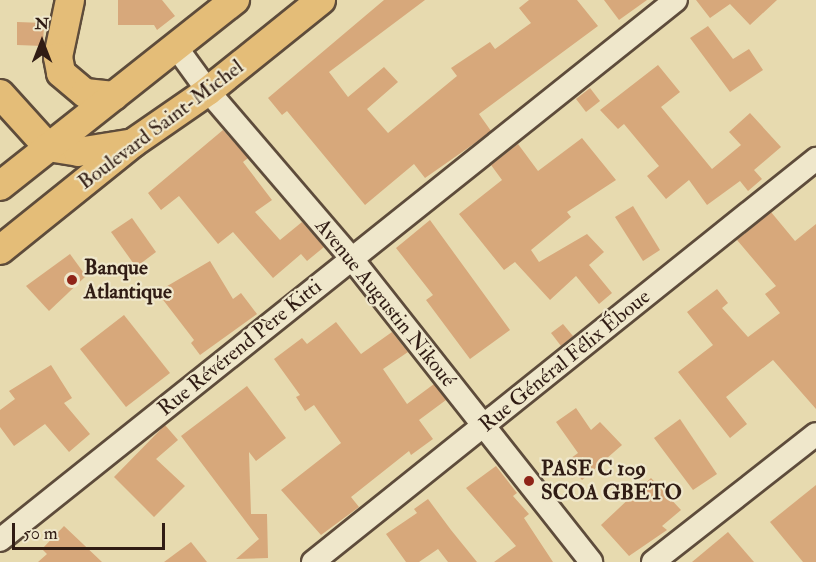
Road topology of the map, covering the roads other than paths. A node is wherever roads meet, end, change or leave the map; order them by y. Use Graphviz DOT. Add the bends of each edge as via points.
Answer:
graph roads {
  1 [pos="70,0"];
  2 [pos="235,0"];
  3 [pos="321,0"];
  4 [pos="676,0"];
  5 [pos="176,47"];
  6 [pos="208,91"];
  7 [pos="0,94"];
  8 [pos="114,96"];
  9 [pos="133,143"];
  10 [pos="48,147"];
  11 [pos="816,159"];
  12 [pos="0,186"];
  13 [pos="0,250"];
  14 [pos="352,259"];
  15 [pos="484,426"];
  16 [pos="816,434"];
  17 [pos="0,540"];
  18 [pos="313,562"];
  19 [pos="591,562"];
  20 [pos="653,562"];
  1 -- 8 [label="main road" via="58,57 61,73 85,93"];
  2 -- 5 [label="main road"];
  3 -- 6 [label="main road, Boulevard Saint-Michel"];
  4 -- 14 [label="street, Rue Révérend Père Kitti"];
  5 -- 6 [label="street, Avenue Augustin Nikoué"];
  5 -- 8 [label="main road"];
  6 -- 9 [label="main road, Boulevard Saint-Michel"];
  6 -- 14 [label="street, Avenue Augustin Nikoué"];
  7 -- 10 [label="main road"];
  8 -- 10 [label="main road"];
  9 -- 10 [label="main road" via="78,152"];
  9 -- 13 [label="main road, Boulevard Saint-Michel"];
  10 -- 12 [label="main road"];
  11 -- 15 [label="street, Rue Général Félix Éboue"];
  14 -- 15 [label="street, Avenue Augustin Nikoué"];
  14 -- 17 [label="street, Rue Révérend Père Kitti"];
  15 -- 18 [label="street, Rue Général Félix Éboue"];
  15 -- 19 [label="street, Avenue Augustin Nikoué"];
  16 -- 20 [label="street"];
}
